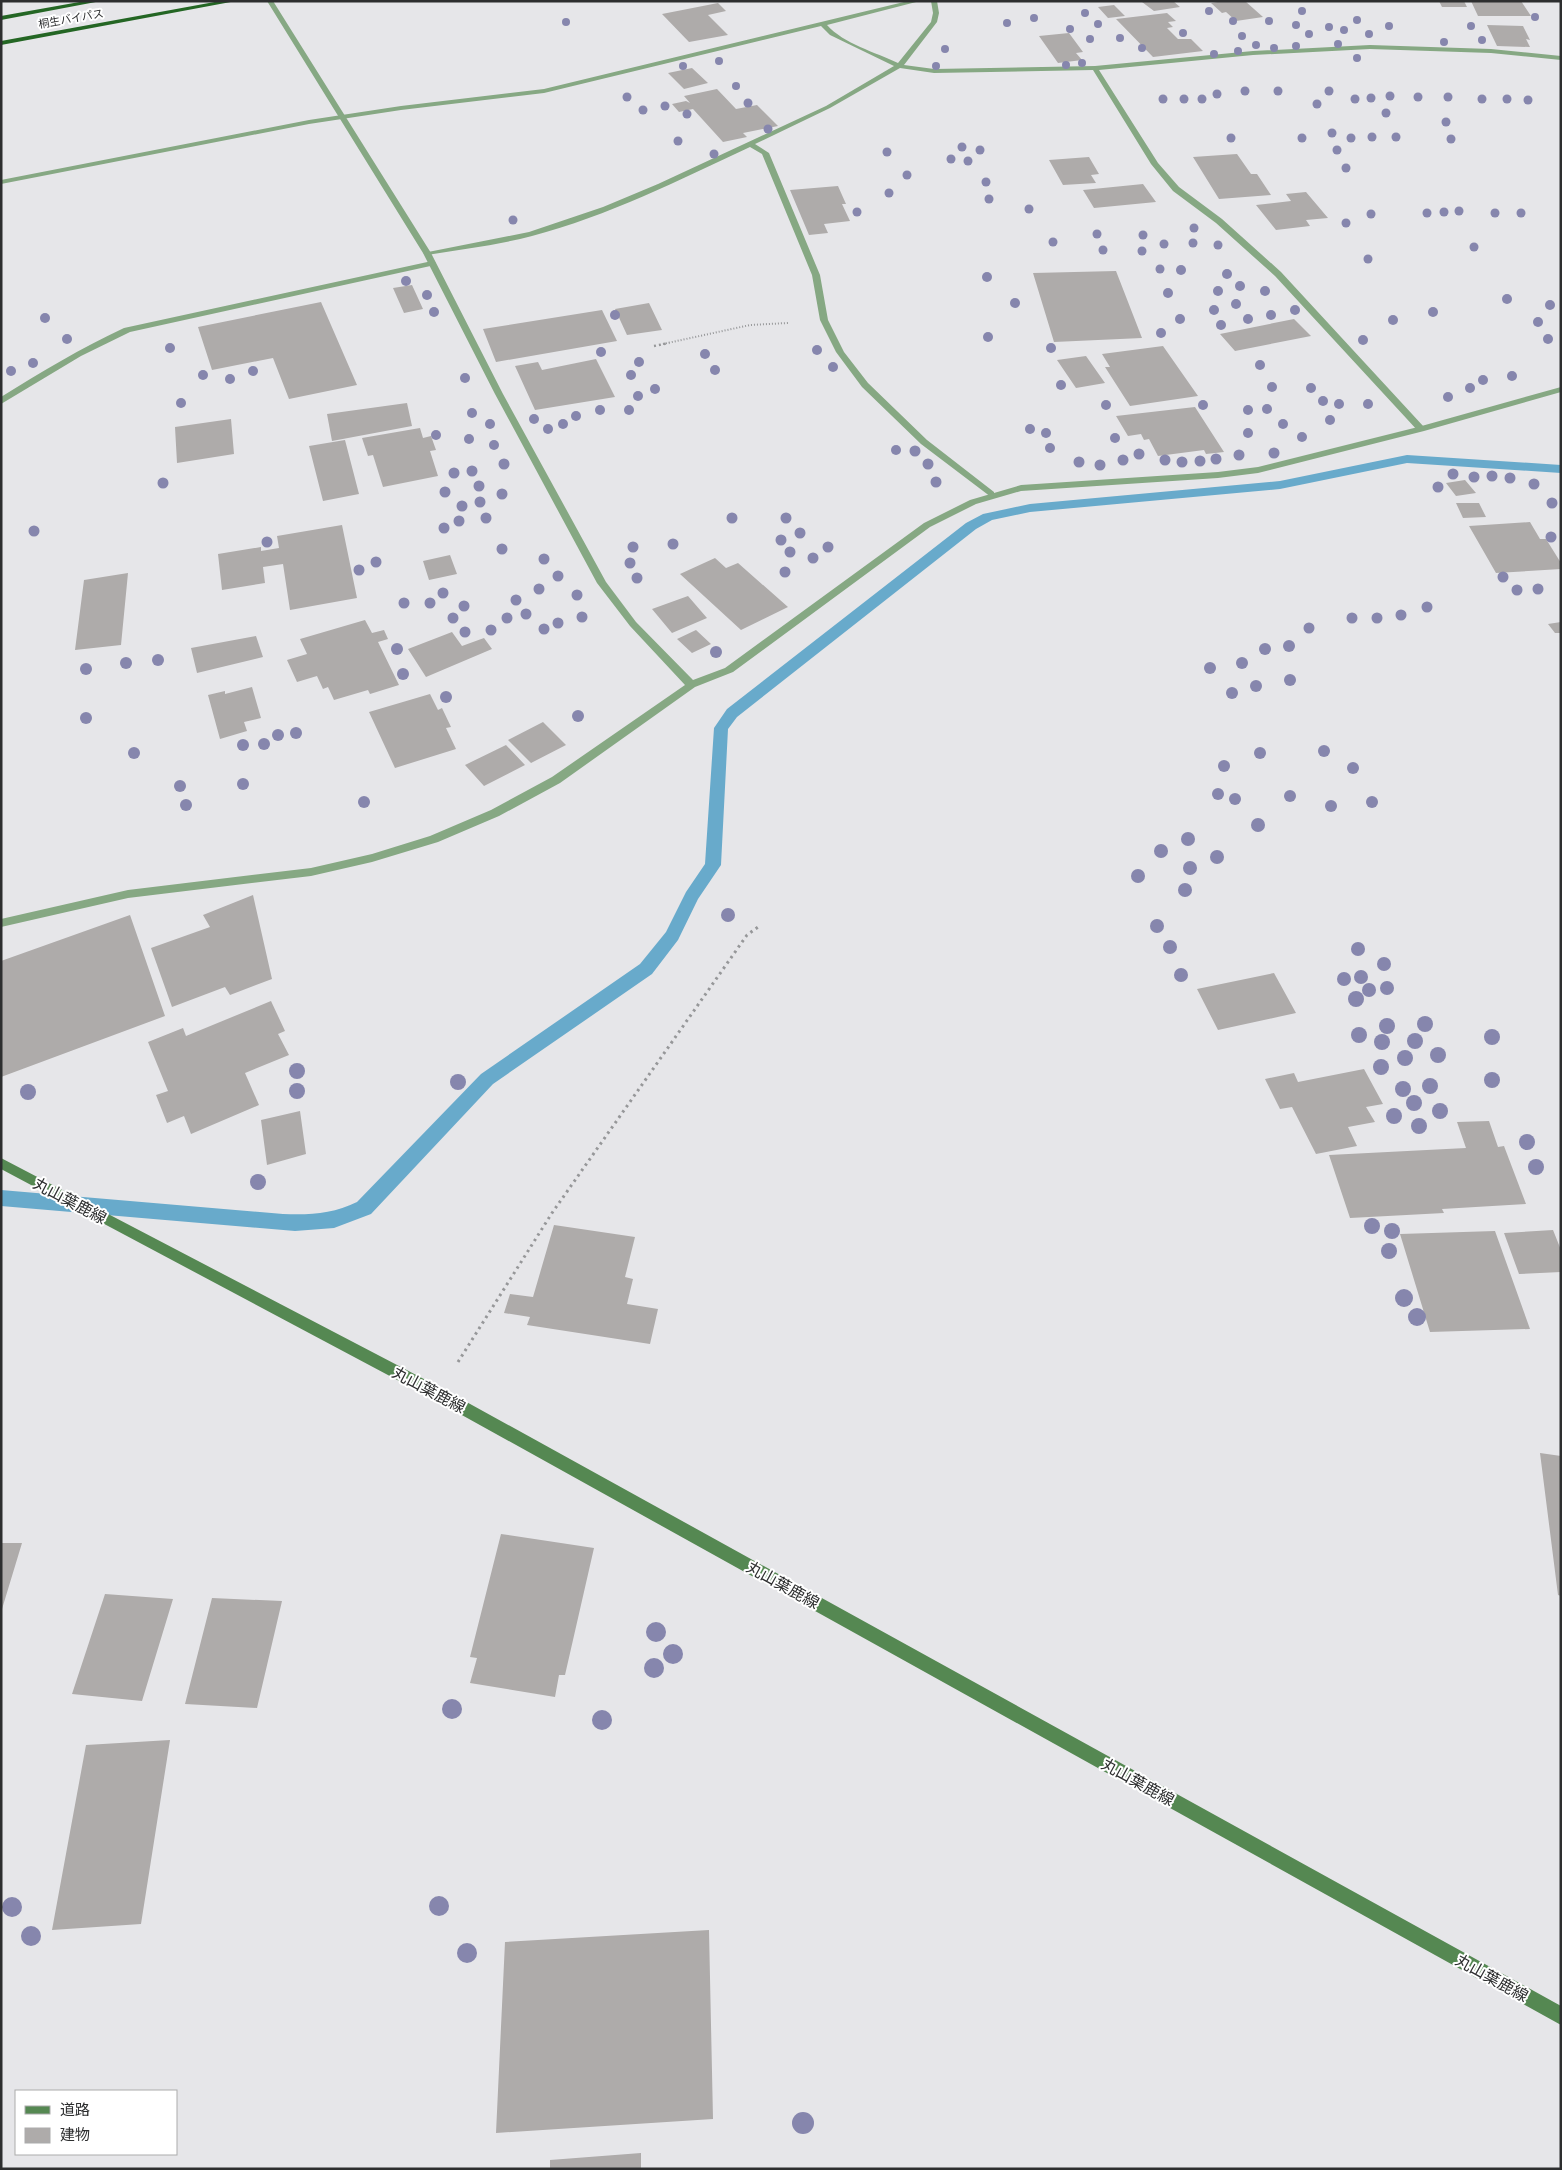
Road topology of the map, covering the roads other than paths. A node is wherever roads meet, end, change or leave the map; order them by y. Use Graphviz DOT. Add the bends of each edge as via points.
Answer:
graph roads {
  1 [pos="98,1"];
  2 [pos="233,1"];
  3 [pos="270,1"];
  4 [pos="916,1"];
  5 [pos="934,1"];
  6 [pos="1,18"];
  7 [pos="823,24"];
  8 [pos="1,43"];
  9 [pos="1561,58"];
  10 [pos="899,66"];
  11 [pos="1095,68"];
  12 [pos="342,117"];
  13 [pos="750,144"];
  14 [pos="1,182"];
  15 [pos="427,253"];
  16 [pos="432,262"];
  17 [pos="1561,389"];
  18 [pos="1,401"];
  19 [pos="1420,429"];
  20 [pos="991,494"];
  21 [pos="691,686"];
  22 [pos="1,923"];
  23 [pos="1,1163"];
  24 [pos="1561,2016"];
  1 -- 6 [label="highway, 桐生バイパス"];
  2 -- 8 [label="highway, 桐生バイパス"];
  3 -- 12 [label="street"];
  4 -- 7 [label="street"];
  5 -- 10 [label="street" via="934,22"];
  7 -- 10 [label="street" via="832,34"];
  7 -- 12 [label="street" via="544,91"];
  9 -- 11 [label="street" via="1483,51 1370,47 1253,53"];
  10 -- 11 [label="street" via="934,71"];
  10 -- 13 [label="street" via="828,107"];
  11 -- 19 [label="street" via="1155,164 1176,188 1278,274"];
  12 -- 14 [label="street"];
  12 -- 15 [label="street"];
  13 -- 15 [label="street" via="662,186 566,224"];
  13 -- 20 [label="street" via="765,153 816,275 824,320 840,352 865,385 924,442"];
  15 -- 16 [label="street"];
  16 -- 18 [label="street" via="128,330 98,342"];
  16 -- 21 [label="street" via="499,394 602,583 633,624"];
  17 -- 19 [label="street"];
  19 -- 20 [label="street" via="1258,470 1022,488"];
  20 -- 21 [label="street" via="954,508 927,525 729,670"];
  21 -- 22 [label="street" via="556,780 495,813 434,839 311,872 128,894"];
  23 -- 24 [label="main road, 丸山葉鹿線" via="438,1394"];
}
